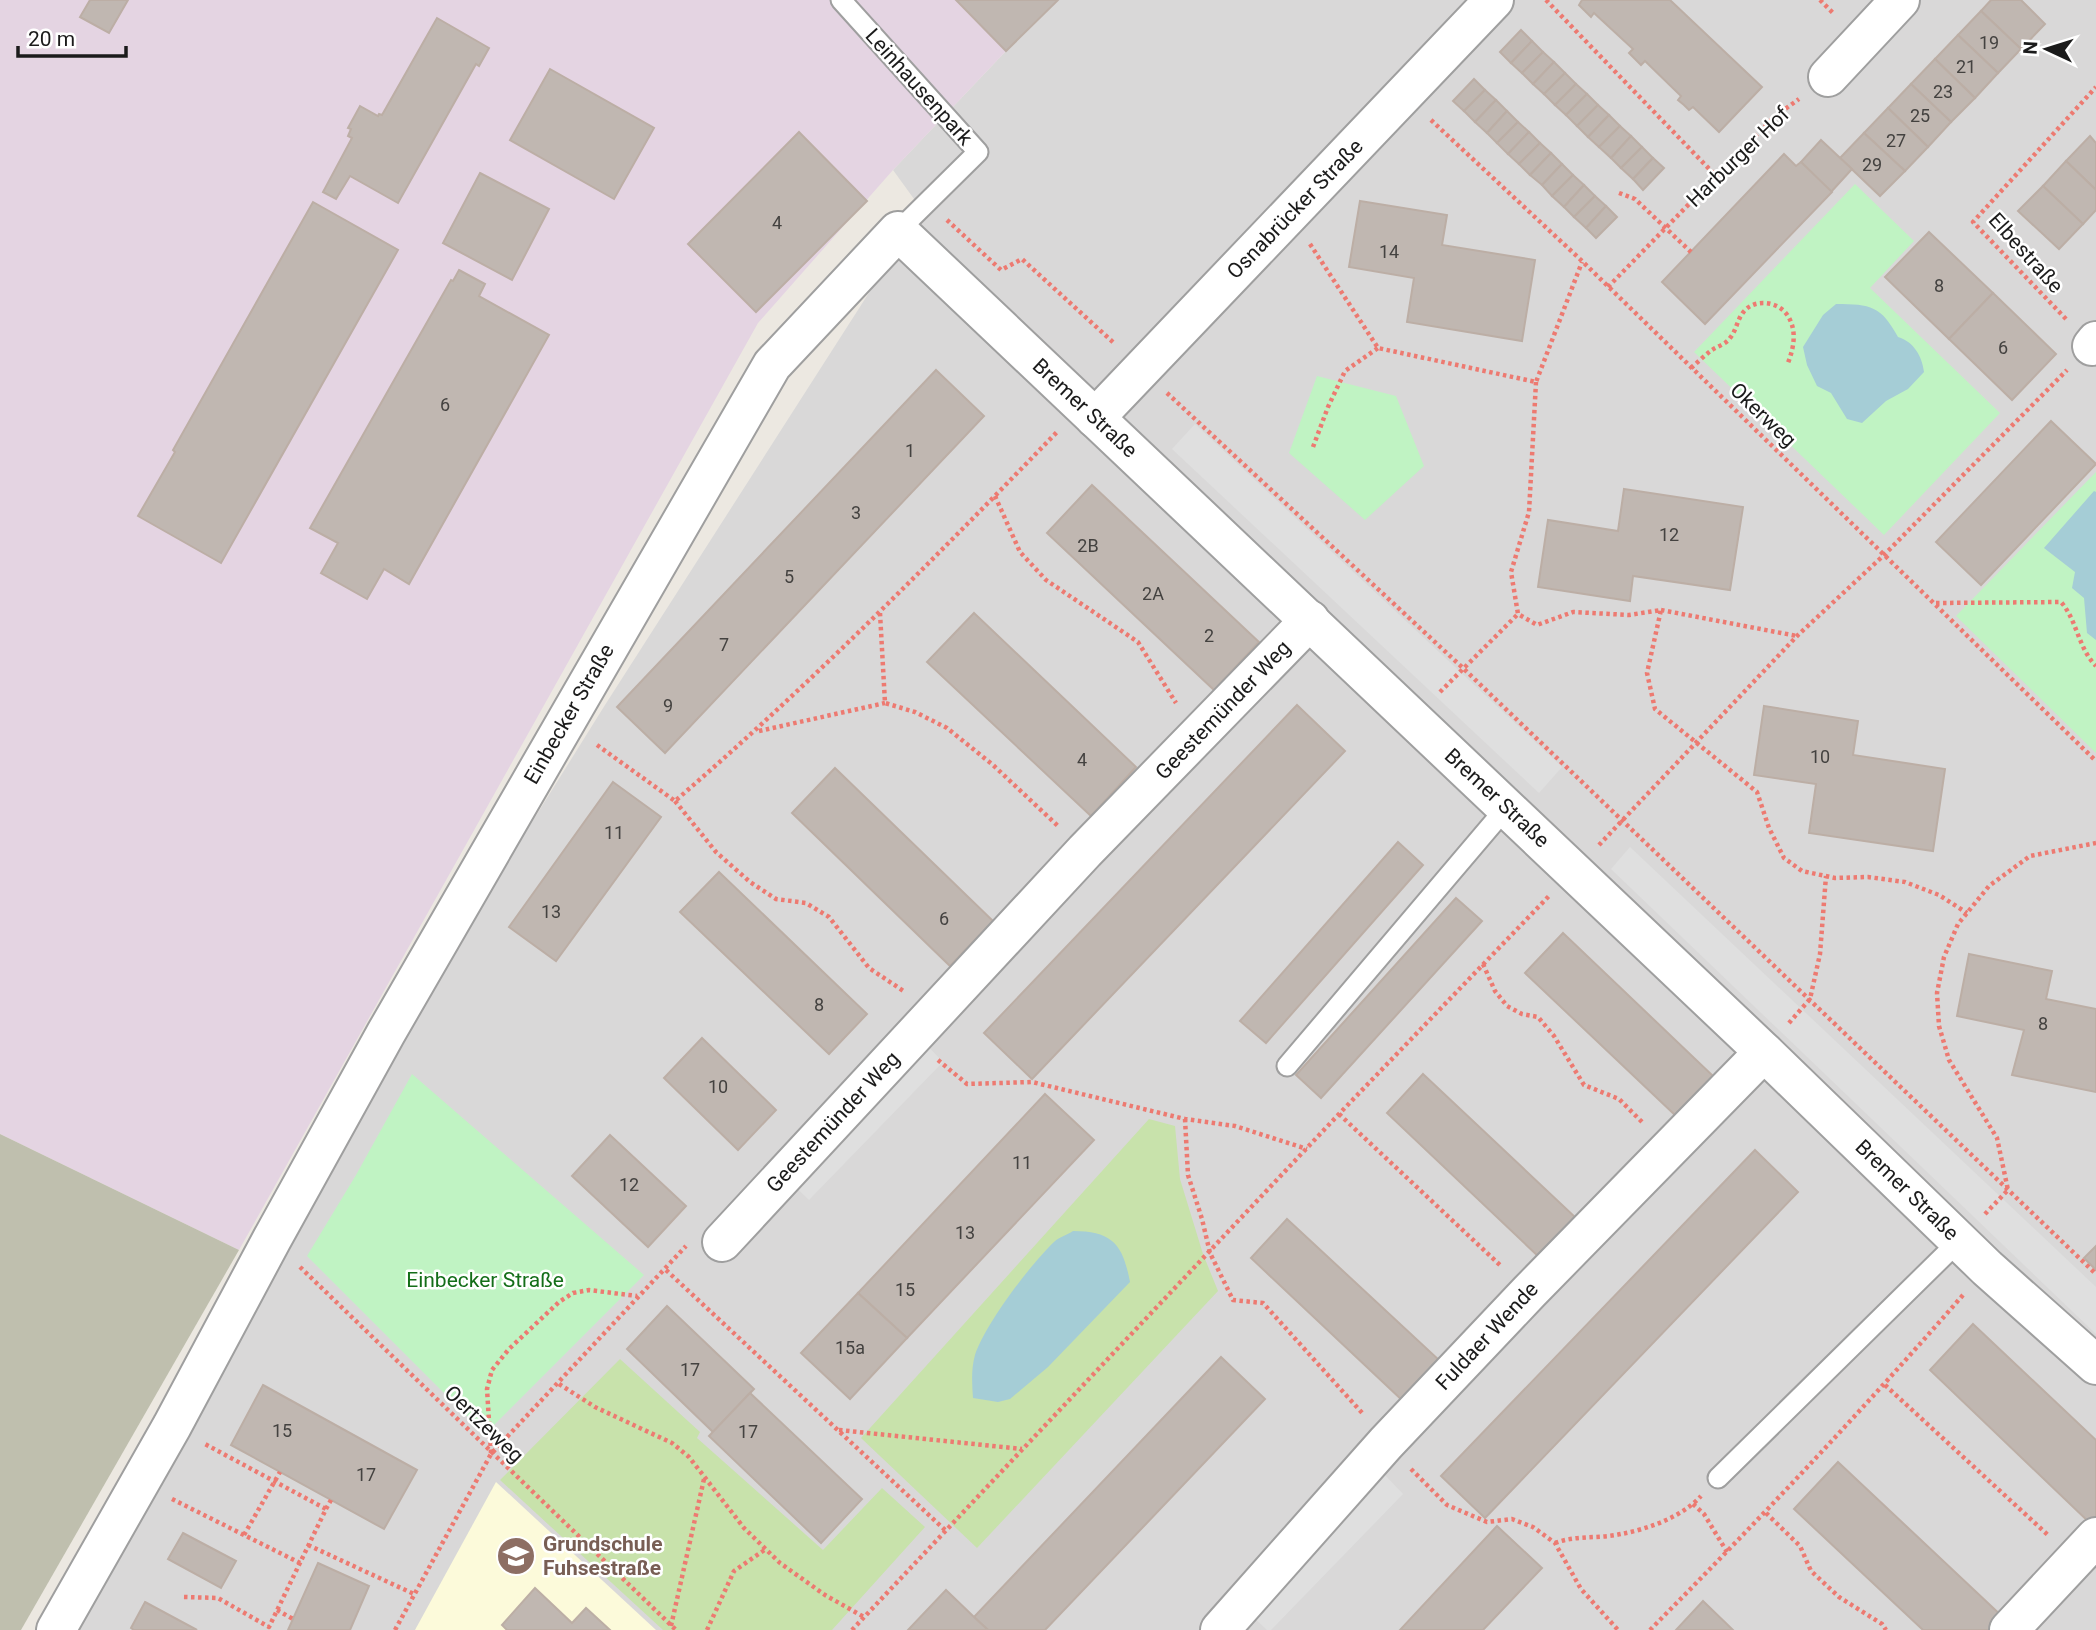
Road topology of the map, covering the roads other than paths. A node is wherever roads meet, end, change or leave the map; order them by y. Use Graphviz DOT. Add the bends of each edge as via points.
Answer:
graph roads {
  1 [pos="841,0"];
  2 [pos="1494,0"];
  3 [pos="1900,0"];
  4 [pos="1828,78"];
  5 [pos="898,231"];
  6 [pos="1089,412"];
  7 [pos="1310,620"];
  8 [pos="1506,808"];
  9 [pos="1764,1052"];
  10 [pos="1286,1066"];
  11 [pos="1959,1241"];
  12 [pos="722,1242"];
  13 [pos="2096,1365"];
  14 [pos="1718,1478"];
  15 [pos="2085,1548"];
  16 [pos="56,1630"];
  17 [pos="1220,1630"];
  18 [pos="2009,1630"];
  1 -- 5 [label="lane, Leinhausenpark" via="978,152"];
  2 -- 6 [label="street, Osnabrücker Straße" via="1142,369"];
  3 -- 4 [label="street"];
  5 -- 6 [label="street, Bremer Straße"];
  5 -- 16 [label="street, Einbecker Straße" via="772,365 386,1032"];
  6 -- 7 [label="street, Bremer Straße"];
  7 -- 8 [label="street, Bremer Straße"];
  7 -- 12 [label="street, Geestemünder Weg" via="1084,851"];
  8 -- 9 [label="street, Bremer Straße"];
  8 -- 10 [label="lane"];
  9 -- 11 [label="street, Bremer Straße"];
  9 -- 17 [label="street, Fuldaer Wende" via="1386,1443"];
  11 -- 13 [label="street, Bremer Straße"];
  11 -- 14 [label="lane"];
  15 -- 18 [label="street"];
}
